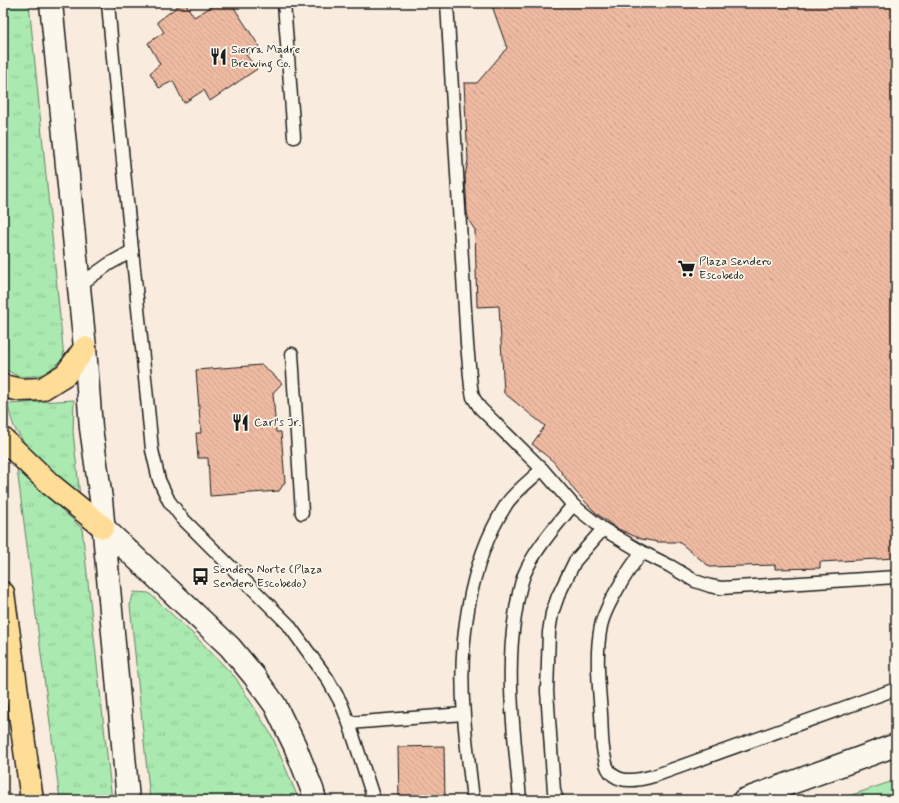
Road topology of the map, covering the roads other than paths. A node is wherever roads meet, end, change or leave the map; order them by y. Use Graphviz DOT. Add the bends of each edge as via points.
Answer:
graph roads {
  1 [pos="51,3"];
  2 [pos="108,3"];
  3 [pos="284,3"];
  4 [pos="447,3"];
  5 [pos="294,137"];
  6 [pos="132,251"];
  7 [pos="78,286"];
  8 [pos="84,348"];
  9 [pos="292,354"];
  10 [pos="3,386"];
  11 [pos="3,439"];
  12 [pos="542,469"];
  13 [pos="573,505"];
  14 [pos="302,512"];
  15 [pos="103,527"];
  16 [pos="603,529"];
  17 [pos="642,552"];
  18 [pos="896,577"];
  19 [pos="3,593"];
  20 [pos="896,690"];
  21 [pos="463,714"];
  22 [pos="349,723"];
  23 [pos="896,745"];
  24 [pos="32,800"];
  25 [pos="128,800"];
  26 [pos="314,800"];
  27 [pos="374,800"];
  28 [pos="473,800"];
  29 [pos="520,800"];
  30 [pos="557,800"];
  31 [pos="744,800"];
  1 -- 7 [label="street"];
  2 -- 6 [label="lane"];
  3 -- 5 [label="lane"];
  4 -- 12 [label="lane" via="464,292 473,397 480,408"];
  6 -- 7 [label="lane"];
  6 -- 22 [label="lane" via="152,450 159,480 169,501 182,518 288,624 327,678"];
  7 -- 8 [label="street"];
  8 -- 10 [label="main road" via="66,374 42,389 21,390"];
  8 -- 15 [label="street"];
  9 -- 14 [label="lane"];
  11 -- 15 [label="main road" via="50,484"];
  12 -- 13 [label="lane"];
  12 -- 21 [label="lane" via="506,504 480,556 463,643"];
  13 -- 16 [label="lane"];
  13 -- 29 [label="lane" via="534,554 517,596 510,654"];
  15 -- 25 [label="street"];
  15 -- 26 [label="street" via="230,647 254,676 275,705 295,746"];
  16 -- 17 [label="lane"];
  16 -- 30 [label="lane" via="575,561 552,613 549,632 548,691 554,791"];
  17 -- 18 [label="lane" via="695,581 721,588"];
  17 -- 20 [label="lane" via="624,579 601,625 598,676 602,733 608,770 614,776 632,781 654,776"];
  19 -- 24 [label="main road"];
  21 -- 22 [label="lane"];
  21 -- 28 [label="lane"];
  22 -- 27 [label="lane"];
  23 -- 31 [label="street"];
}
